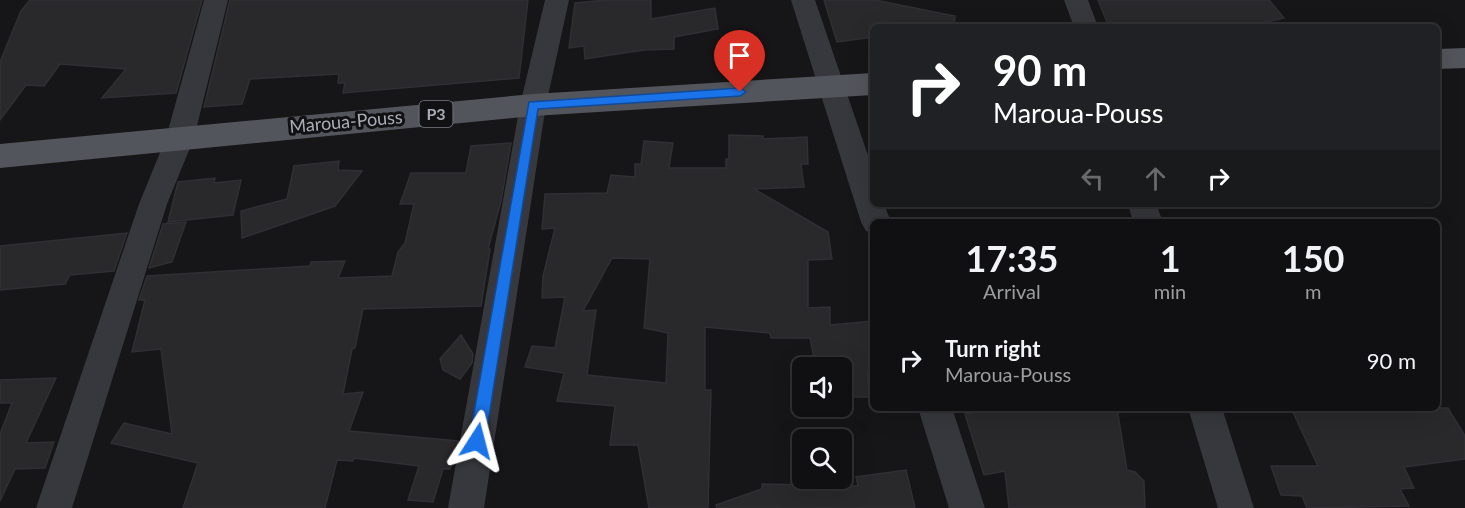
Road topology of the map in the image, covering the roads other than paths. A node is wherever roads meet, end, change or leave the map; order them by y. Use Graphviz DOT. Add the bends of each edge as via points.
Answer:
graph roads {
  1 [pos="216,0"];
  2 [pos="556,0"];
  3 [pos="803,0"];
  4 [pos="1076,0"];
  5 [pos="1085,24"];
  6 [pos="1465,58"];
  7 [pos="1440,59"];
  8 [pos="870,84"];
  9 [pos="832,86"];
  10 [pos="533,105"];
  11 [pos="180,138"];
  12 [pos="0,156"];
  13 [pos="870,203"];
  14 [pos="936,411"];
  15 [pos="1206,411"];
  16 [pos="54,508"];
  17 [pos="466,508"];
  18 [pos="967,508"];
  19 [pos="1236,508"];
  1 -- 11 [label="street"];
  2 -- 10 [label="street"];
  3 -- 9 [label="street"];
  4 -- 5 [label="street"];
  6 -- 7 [label="main road"];
  8 -- 9 [label="main road, Maroua-Pouss / P3"];
  9 -- 10 [label="main road, Maroua-Pouss / P3"];
  9 -- 13 [label="street"];
  10 -- 11 [label="main road, Maroua-Pouss / P3"];
  10 -- 17 [label="street"];
  11 -- 12 [label="main road, Maroua-Pouss / P3"];
  11 -- 16 [label="street" via="153,204"];
  14 -- 18 [label="street"];
  15 -- 19 [label="street"];
}
